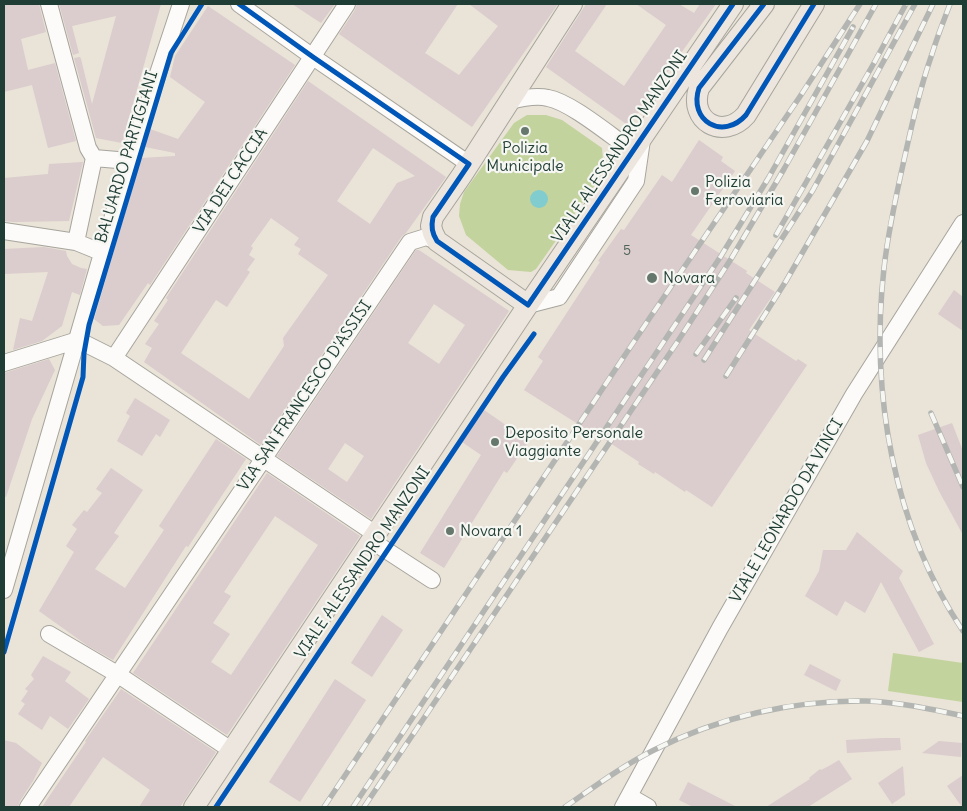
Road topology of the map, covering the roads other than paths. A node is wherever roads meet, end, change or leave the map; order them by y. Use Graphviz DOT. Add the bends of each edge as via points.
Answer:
graph roads {
  1 [pos="49,4"];
  2 [pos="181,4"];
  3 [pos="239,4"];
  4 [pos="254,4"];
  5 [pos="348,4"];
  6 [pos="572,4"];
  7 [pos="733,4"];
  8 [pos="764,4"];
  9 [pos="814,4"];
  10 [pos="315,54"];
  11 [pos="510,101"];
  12 [pos="637,144"];
  13 [pos="94,158"];
  14 [pos="472,160"];
  15 [pos="130,161"];
  16 [pos="963,223"];
  17 [pos="4,231"];
  18 [pos="76,242"];
  19 [pos="437,242"];
  20 [pos="103,253"];
  21 [pos="528,305"];
  22 [pos="78,340"];
  23 [pos="114,358"];
  24 [pos="4,363"];
  25 [pos="263,458"];
  26 [pos="374,538"];
  27 [pos="432,580"];
  28 [pos="4,590"];
  29 [pos="49,634"];
  30 [pos="117,674"];
  31 [pos="231,750"];
  32 [pos="626,802"];
  33 [pos="28,807"];
  34 [pos="194,807"];
  35 [pos="648,807"];
  1 -- 13 [label="street" via="88,148"];
  2 -- 15 [label="street, BALUARDO PARTIGIANI"];
  3 -- 10 [label="street"];
  4 -- 10 [label="street"];
  5 -- 10 [label="street, VIA DEI CACCIA"];
  6 -- 11 [label="main road"];
  7 -- 12 [label="main road, VIALE ALESSANDRO MANZONI"];
  8 -- 9 [label="main road" via="699,88 696,106 706,121 714,126 732,126 746,115"];
  10 -- 14 [label="street"];
  10 -- 23 [label="street, VIA DEI CACCIA"];
  11 -- 12 [label="street" via="547,97"];
  11 -- 14 [label="main road"];
  12 -- 21 [label="main road, VIALE ALESSANDRO MANZONI"];
  13 -- 15 [label="street"];
  13 -- 18 [label="street"];
  14 -- 19 [label="main road" via="433,217 431,226"];
  15 -- 20 [label="street, BALUARDO PARTIGIANI"];
  16 -- 32 [label="street, VIALE LEONARDO DA VINCI" via="854,394 720,628"];
  17 -- 18 [label="street"];
  18 -- 20 [label="street"];
  19 -- 21 [label="main road"];
  19 -- 25 [label="street, VIA SAN FRANCESCO D'ASSISI" via="426,237 410,242"];
  20 -- 22 [label="street, BALUARDO PARTIGIANI"];
  21 -- 26 [label="main road, VIALE ALESSANDRO MANZONI"];
  22 -- 23 [label="street"];
  22 -- 24 [label="street"];
  22 -- 28 [label="street, BALUARDO PARTIGIANI"];
  23 -- 25 [label="street"];
  25 -- 26 [label="street"];
  25 -- 30 [label="street, VIA SAN FRANCESCO D'ASSISI"];
  26 -- 27 [label="street"];
  26 -- 31 [label="main road, VIALE ALESSANDRO MANZONI"];
  29 -- 30 [label="street"];
  30 -- 31 [label="street"];
  30 -- 33 [label="street, VIA SAN FRANCESCO D'ASSISI"];
  31 -- 34 [label="main road, VIALE ALESSANDRO MANZONI"];
  32 -- 35 [label="street"];
}
